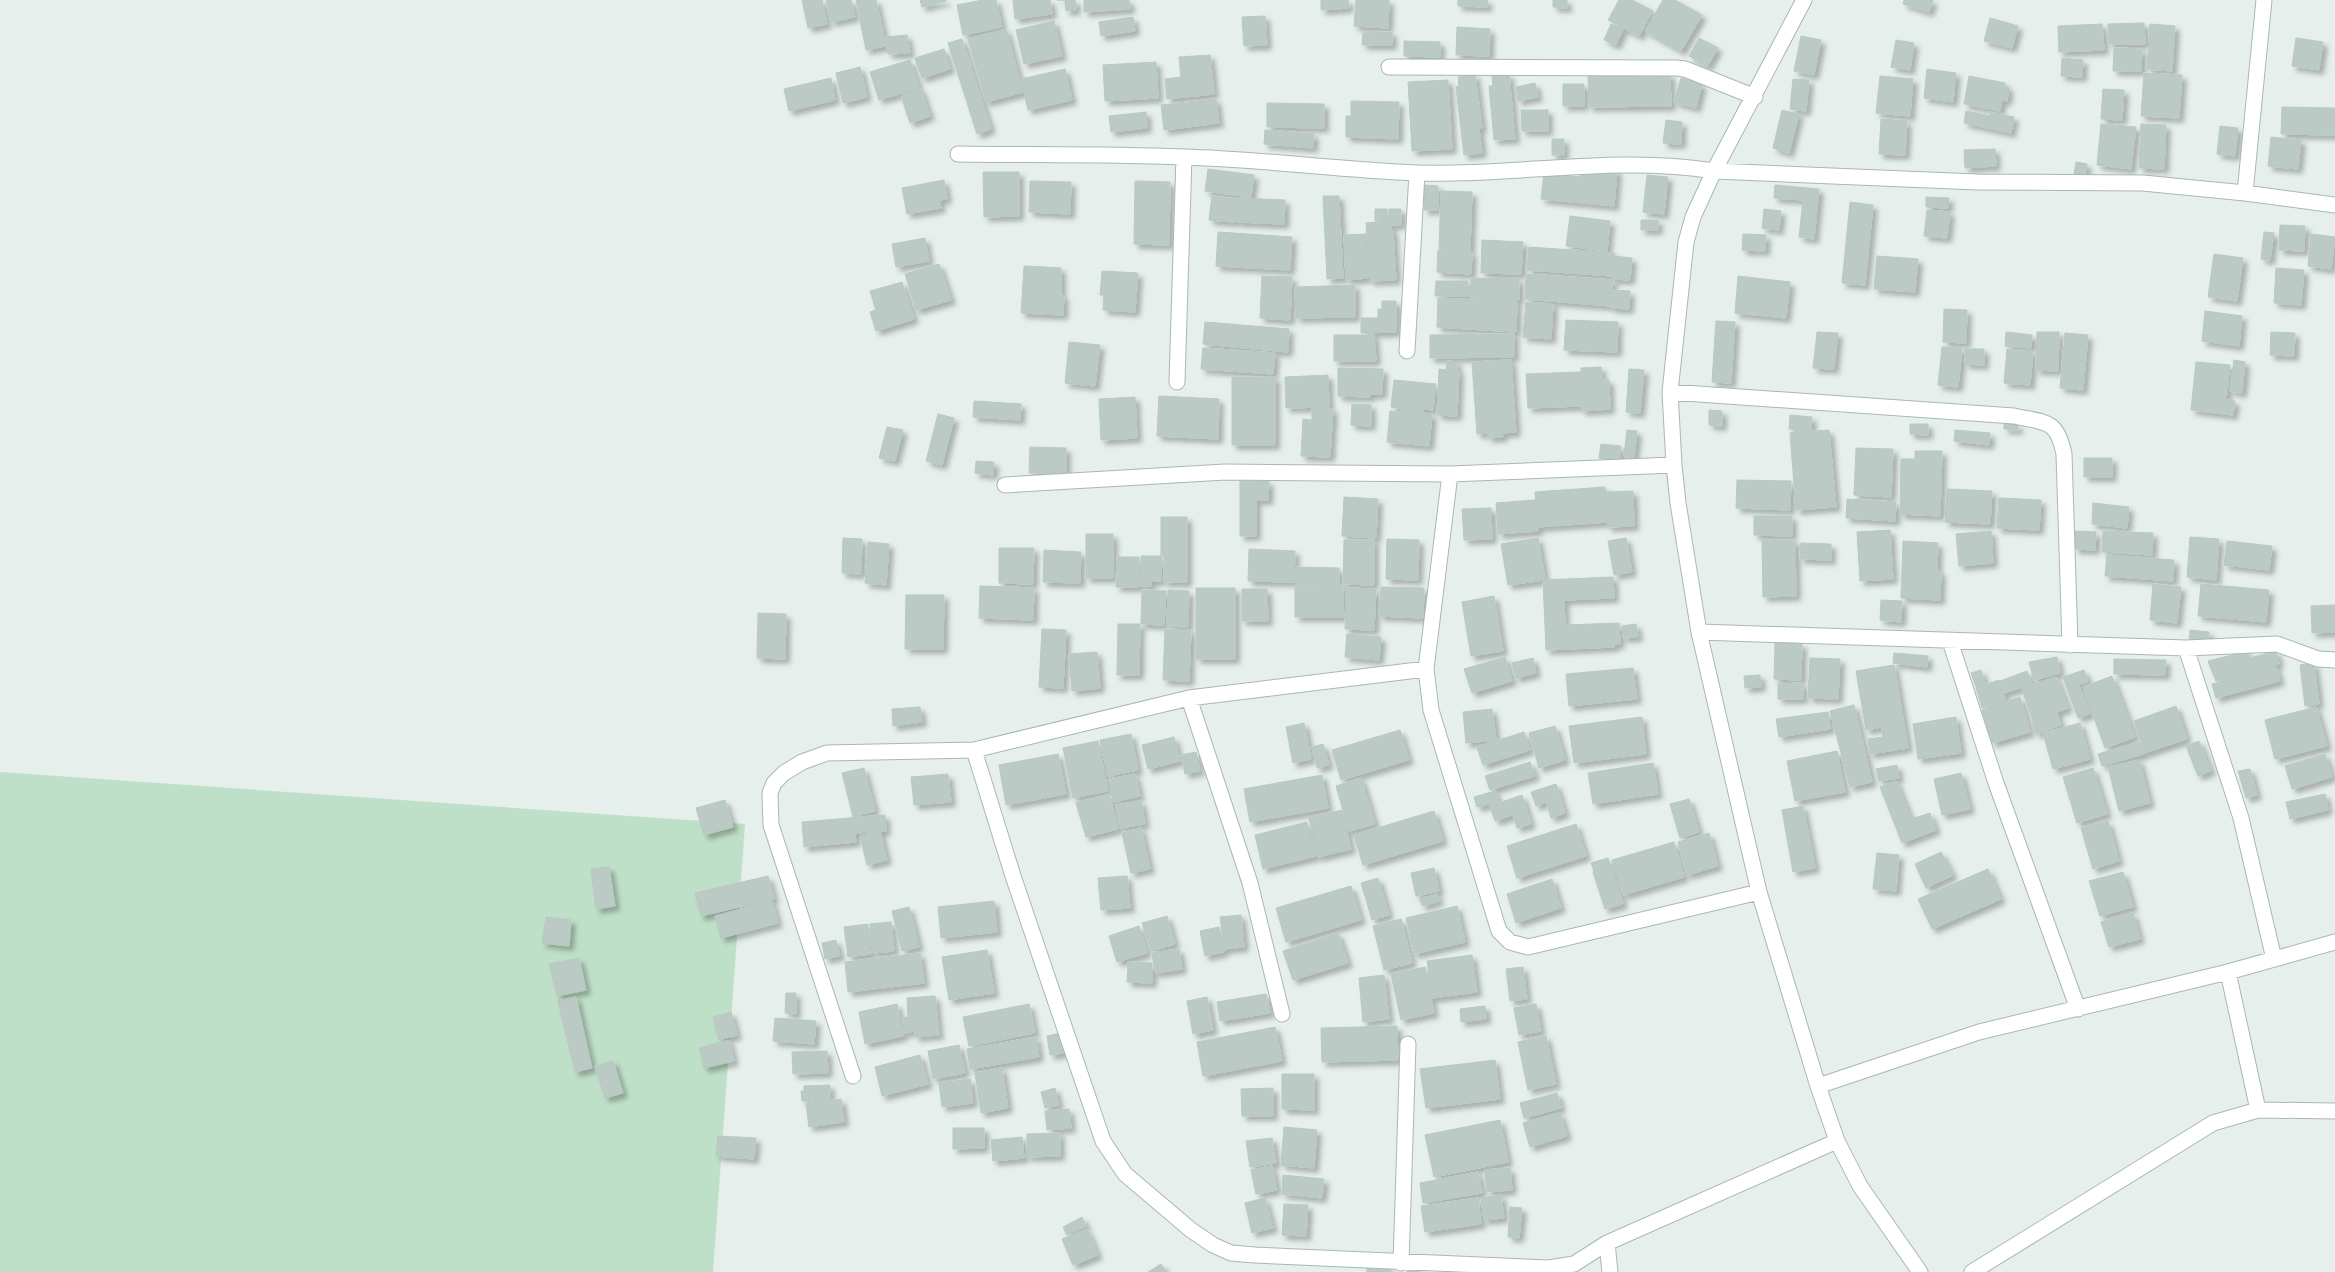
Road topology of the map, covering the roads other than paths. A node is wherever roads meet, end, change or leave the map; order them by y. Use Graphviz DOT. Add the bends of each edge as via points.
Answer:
graph roads {
  1 [pos="1804,0"];
  2 [pos="2264,0"];
  3 [pos="1389,67"];
  4 [pos="1755,98"];
  5 [pos="958,154"];
  6 [pos="1184,157"];
  7 [pos="1714,171"];
  8 [pos="1417,173"];
  9 [pos="2244,193"];
  10 [pos="2335,205"];
  11 [pos="1407,350"];
  12 [pos="1177,382"];
  13 [pos="1670,392"];
  14 [pos="1674,465"];
  15 [pos="1450,474"];
  16 [pos="1005,485"];
  17 [pos="1699,632"];
  18 [pos="1950,641"];
  19 [pos="2070,645"];
  20 [pos="2186,648"];
  21 [pos="2335,660"];
  22 [pos="1426,669"];
  23 [pos="1189,698"];
  24 [pos="974,750"];
  25 [pos="1759,892"];
  26 [pos="2335,942"];
  27 [pos="2274,959"];
  28 [pos="2228,972"];
  29 [pos="2078,1008"];
  30 [pos="1282,1014"];
  31 [pos="1408,1044"];
  32 [pos="853,1076"];
  33 [pos="1818,1086"];
  34 [pos="2258,1110"];
  35 [pos="2335,1111"];
  36 [pos="1837,1141"];
  37 [pos="1607,1243"];
  38 [pos="1401,1263"];
  39 [pos="1610,1272"];
  40 [pos="1920,1272"];
  41 [pos="1972,1272"];
  1 -- 4 [label="street"];
  2 -- 9 [label="street"];
  3 -- 4 [label="street" via="1676,68"];
  4 -- 7 [label="street"];
  5 -- 6 [label="street"];
  6 -- 8 [label="street"];
  6 -- 12 [label="street"];
  7 -- 8 [label="street" via="1680,165 1615,164 1485,173"];
  7 -- 9 [label="street" via="1977,182 2143,182"];
  7 -- 13 [label="street" via="1686,242"];
  8 -- 11 [label="street"];
  9 -- 10 [label="street"];
  13 -- 14 [label="street"];
  13 -- 19 [label="street" via="2014,416 2048,423 2060,435 2064,454"];
  14 -- 15 [label="street"];
  14 -- 17 [label="street"];
  15 -- 16 [label="street" via="1225,472"];
  15 -- 22 [label="street"];
  17 -- 18 [label="street"];
  17 -- 25 [label="street"];
  18 -- 19 [label="street"];
  18 -- 29 [label="street" via="1996,783"];
  19 -- 20 [label="street"];
  20 -- 21 [label="street" via="2277,644 2318,659"];
  20 -- 27 [label="street" via="2241,818"];
  22 -- 23 [label="street"];
  22 -- 25 [label="street" via="1431,710 1496,922 1499,931 1510,942 1528,947"];
  23 -- 24 [label="street"];
  23 -- 30 [label="street" via="1250,883"];
  24 -- 32 [label="street" via="827,753 784,772 770,793 771,825"];
  24 -- 38 [label="street" via="1103,1141 1125,1174 1191,1230 1231,1253"];
  25 -- 33 [label="street"];
  26 -- 27 [label="street"];
  27 -- 28 [label="street"];
  28 -- 29 [label="street"];
  28 -- 34 [label="street"];
  29 -- 33 [label="street" via="1979,1032"];
  31 -- 38 [label="street"];
  33 -- 36 [label="street"];
  34 -- 35 [label="street"];
  34 -- 41 [label="street" via="2213,1123"];
  36 -- 37 [label="street"];
  36 -- 40 [label="street" via="1860,1186"];
  37 -- 38 [label="street" via="1574,1264 1549,1268"];
  37 -- 39 [label="street"];
}
